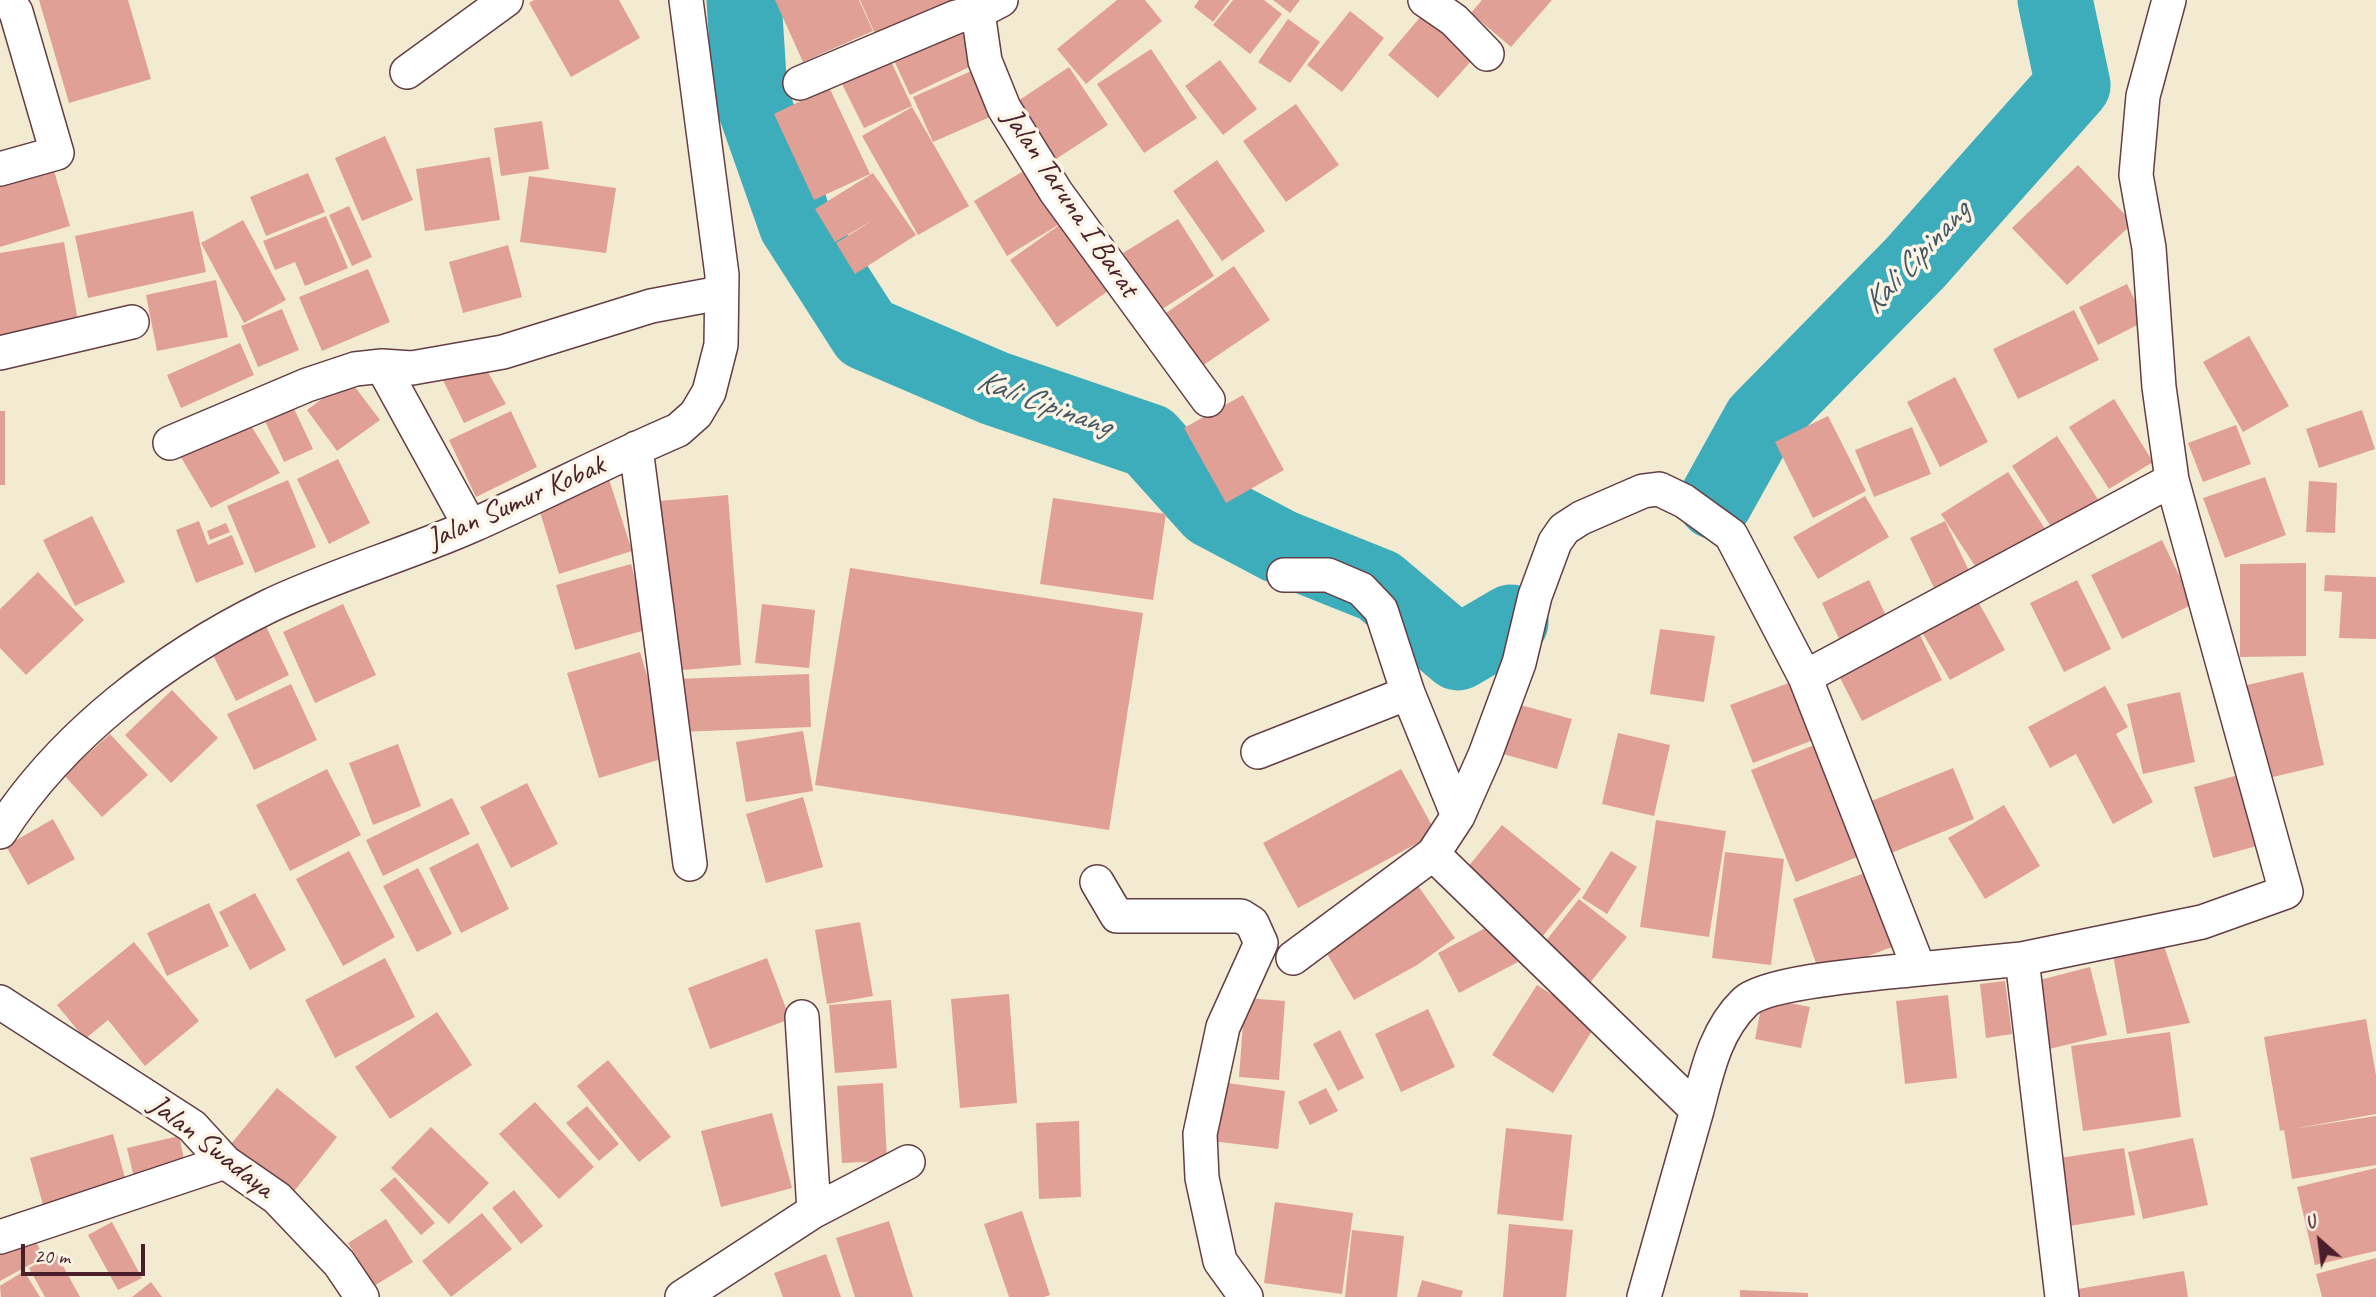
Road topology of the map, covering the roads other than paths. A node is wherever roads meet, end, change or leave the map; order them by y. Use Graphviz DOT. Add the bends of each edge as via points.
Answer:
graph roads {
  1 [pos="4,0"];
  2 [pos="506,0"];
  3 [pos="686,0"];
  4 [pos="1425,0"];
  5 [pos="2169,0"];
  6 [pos="990,6"];
  7 [pos="1487,54"];
  8 [pos="407,72"];
  9 [pos="800,82"];
  10 [pos="0,169"];
  11 [pos="720,293"];
  12 [pos="132,322"];
  13 [pos="0,353"];
  14 [pos="382,366"];
  15 [pos="1208,400"];
  16 [pos="170,443"];
  17 [pos="636,448"];
  18 [pos="2172,480"];
  19 [pos="470,526"];
  20 [pos="1284,575"];
  21 [pos="1805,677"];
  22 [pos="1409,693"];
  23 [pos="1258,752"];
  24 [pos="1458,816"];
  25 [pos="0,832"];
  26 [pos="1433,854"];
  27 [pos="690,864"];
  28 [pos="1097,882"];
  29 [pos="1293,958"];
  30 [pos="2022,959"];
  31 [pos="1919,969"];
  32 [pos="0,1002"];
  33 [pos="802,1017"];
  34 [pos="1695,1114"];
  35 [pos="908,1162"];
  36 [pos="225,1163"];
  37 [pos="814,1211"];
  38 [pos="0,1237"];
  39 [pos="362,1297"];
  40 [pos="682,1297"];
  41 [pos="1246,1297"];
  42 [pos="1644,1297"];
  43 [pos="2062,1297"];
  1 -- 10 [label="street" via="16,12 57,153"];
  2 -- 8 [label="street"];
  3 -- 11 [label="street, Jalan Sumur Kobak" via="722,275"];
  4 -- 7 [label="street" via="1454,20"];
  5 -- 18 [label="street" via="2143,96 2136,174 2149,248 2159,387"];
  6 -- 9 [label="street"];
  6 -- 15 [label="street, Jalan Taruna I Barat" via="985,61 1004,108 1056,192"];
  11 -- 14 [label="street" via="651,306 503,352 412,368"];
  11 -- 17 [label="street, Jalan Sumur Kobak" via="721,345 709,392 696,414 678,430"];
  12 -- 13 [label="street"];
  14 -- 16 [label="street" via="355,369 307,385"];
  14 -- 19 [label="street"];
  17 -- 19 [label="street, Jalan Sumur Kobak"];
  17 -- 27 [label="street"];
  18 -- 21 [label="street"];
  18 -- 30 [label="street" via="2286,892 2202,922"];
  19 -- 25 [label="street, Jalan Sumur Kobak" via="270,606 161,667 80,736"];
  20 -- 22 [label="street" via="1328,575 1362,590 1381,610"];
  21 -- 24 [label="street" via="1731,535 1672,494 1659,489 1643,491 1581,518 1555,542 1535,596 1519,663"];
  21 -- 31 [label="street"];
  22 -- 23 [label="street"];
  22 -- 24 [label="street"];
  24 -- 26 [label="street"];
  26 -- 29 [label="street"];
  26 -- 34 [label="street"];
  28 -- 41 [label="street" via="1117,916 1241,916 1258,930 1261,943 1223,1027 1200,1135 1202,1178 1220,1261"];
  30 -- 31 [label="street"];
  30 -- 43 [label="street"];
  31 -- 34 [label="street" via="1759,993 1746,1002 1715,1044"];
  32 -- 36 [label="street, Jalan Swadaya" via="192,1126"];
  33 -- 37 [label="street"];
  34 -- 42 [label="street"];
  35 -- 37 [label="street"];
  36 -- 38 [label="street"];
  36 -- 39 [label="street, Jalan Swadaya" via="277,1198 339,1263"];
  37 -- 40 [label="street"];
}
